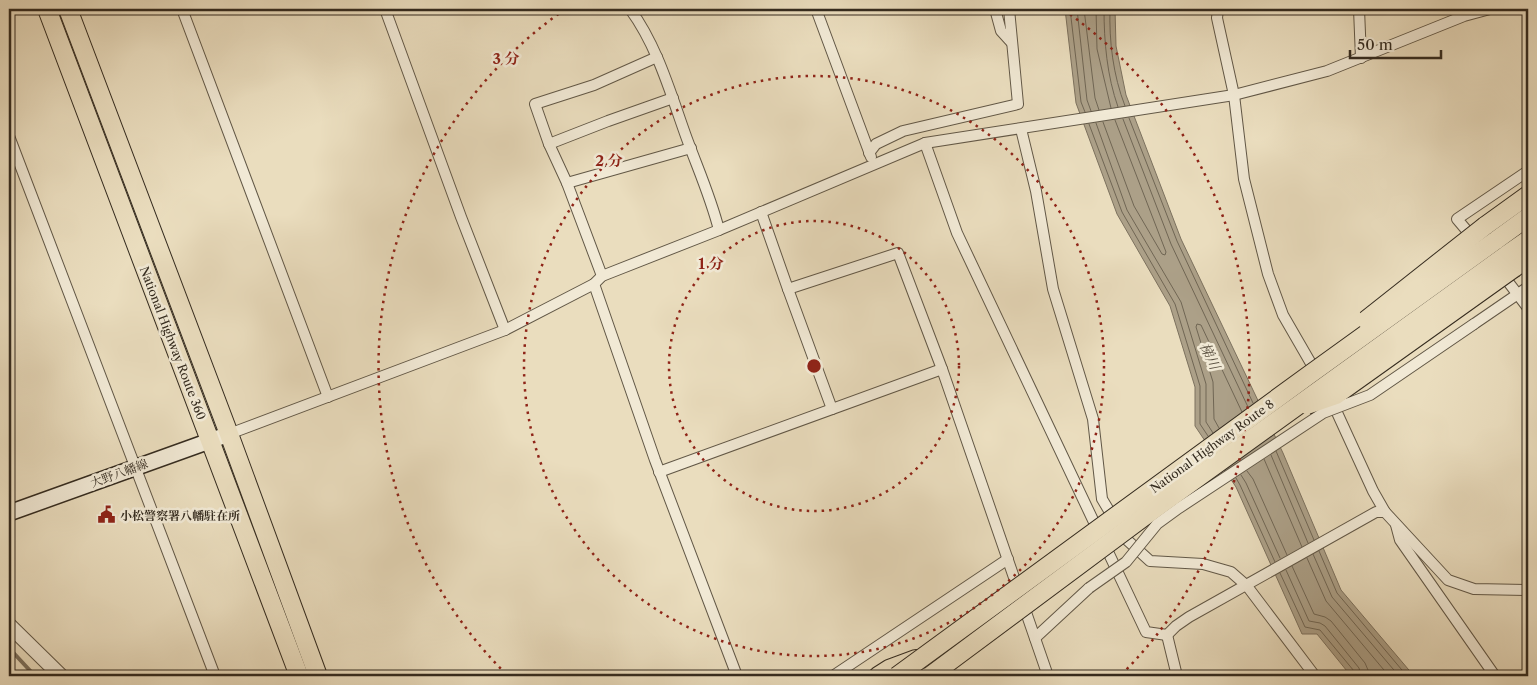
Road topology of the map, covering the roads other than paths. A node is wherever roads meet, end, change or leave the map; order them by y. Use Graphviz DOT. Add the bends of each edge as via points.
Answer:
graph roads {
  1 [pos="47,9"];
  2 [pos="68,9"];
  3 [pos="182,9"];
  4 [pos="385,9"];
  5 [pos="630,9"];
  6 [pos="816,9"];
  7 [pos="995,9"];
  8 [pos="1009,9"];
  9 [pos="1218,9"];
  10 [pos="1359,9"];
  11 [pos="1490,9"];
  12 [pos="1011,42"];
  13 [pos="657,57"];
  14 [pos="1361,58"];
  15 [pos="1229,96"];
  16 [pos="673,98"];
  17 [pos="1026,128"];
  18 [pos="9,136"];
  19 [pos="925,143"];
  20 [pos="549,144"];
  21 [pos="691,148"];
  22 [pos="869,153"];
  23 [pos="874,165"];
  24 [pos="1528,171"];
  25 [pos="567,183"];
  26 [pos="1528,195"];
  27 [pos="761,212"];
  28 [pos="1528,217"];
  29 [pos="719,230"];
  30 [pos="1468,232"];
  31 [pos="1490,234"];
  32 [pos="1528,240"];
  33 [pos="1514,266"];
  34 [pos="602,276"];
  35 [pos="594,284"];
  36 [pos="1528,287"];
  37 [pos="788,289"];
  38 [pos="1519,294"];
  39 [pos="1528,308"];
  40 [pos="505,330"];
  41 [pos="942,369"];
  42 [pos="328,397"];
  43 [pos="832,409"];
  44 [pos="229,434"];
  45 [pos="210,441"];
  46 [pos="134,468"];
  47 [pos="659,472"];
  48 [pos="1380,512"];
  49 [pos="9,513"];
  50 [pos="1394,522"];
  51 [pos="1008,559"];
  52 [pos="1249,584"];
  53 [pos="1528,590"];
  54 [pos="9,625"];
  55 [pos="1167,635"];
  56 [pos="1035,638"];
  57 [pos="927,655"];
  58 [pos="934,674"];
  59 [pos="61,676"];
  60 [pos="215,676"];
  61 [pos="300,676"];
  62 [pos="318,676"];
  63 [pos="737,676"];
  64 [pos="833,676"];
  65 [pos="878,676"];
  66 [pos="897,676"];
  67 [pos="1048,676"];
  68 [pos="1177,676"];
  69 [pos="1315,676"];
  70 [pos="1495,676"];
  1 -- 45 [label="highway, National Highway Route 360"];
  2 -- 44 [label="highway, National Highway Route 360"];
  3 -- 42 [label="street"];
  4 -- 40 [label="street"];
  5 -- 13 [label="street"];
  6 -- 22 [label="street"];
  7 -- 12 [label="street" via="1001,31"];
  8 -- 12 [label="street"];
  9 -- 15 [label="street"];
  10 -- 14 [label="street"];
  11 -- 14 [label="street" via="1464,16"];
  12 -- 22 [label="street" via="1018,104 903,131 876,144"];
  13 -- 16 [label="street"];
  13 -- 20 [label="street" via="594,85 535,104"];
  14 -- 15 [label="street" via="1327,71"];
  15 -- 17 [label="street"];
  15 -- 48 [label="street" via="1244,179 1268,274 1283,315 1328,393"];
  16 -- 20 [label="street"];
  16 -- 21 [label="street"];
  17 -- 19 [label="street"];
  17 -- 52 [label="street" via="1053,289 1093,419 1102,499 1126,539 1150,561 1203,564 1231,572"];
  18 -- 46 [label="street"];
  19 -- 23 [label="street"];
  19 -- 55 [label="street" via="957,233 1146,632"];
  20 -- 25 [label="street"];
  21 -- 25 [label="street"];
  21 -- 29 [label="street" via="712,201"];
  22 -- 23 [label="street"];
  23 -- 27 [label="street"];
  24 -- 30 [label="street" via="1457,219"];
  25 -- 34 [label="street"];
  26 -- 31 [label="highway"];
  27 -- 29 [label="street"];
  27 -- 37 [label="street"];
  28 -- 31 [label="highway"];
  29 -- 34 [label="street"];
  31 -- 57 [label="highway, National Highway Route 8, bridge" via="1363,322 1273,401"];
  32 -- 33 [label="highway, National Highway Route 8"];
  33 -- 38 [label="street"];
  33 -- 58 [label="highway, National Highway Route 8, bridge" via="1289,411"];
  34 -- 35 [label="street"];
  35 -- 40 [label="street"];
  35 -- 47 [label="street"];
  36 -- 38 [label="street"];
  37 -- 41 [label="street" via="898,253"];
  37 -- 43 [label="street"];
  38 -- 39 [label="street"];
  38 -- 56 [label="street, bridge" via="1370,395 1323,413 1179,508 1157,524 1126,562 1089,588"];
  40 -- 42 [label="street"];
  41 -- 43 [label="street"];
  41 -- 51 [label="street"];
  42 -- 44 [label="street"];
  43 -- 47 [label="street"];
  44 -- 45 [label="main road, 大野八幡線"];
  44 -- 62 [label="highway, National Highway Route 360"];
  45 -- 46 [label="main road, 大野八幡線"];
  45 -- 61 [label="highway, National Highway Route 360"];
  46 -- 49 [label="main road, 大野八幡線"];
  46 -- 60 [label="street"];
  47 -- 63 [label="street"];
  48 -- 50 [label="street"];
  48 -- 52 [label="street"];
  50 -- 53 [label="street" via="1448,580 1474,589"];
  50 -- 70 [label="street" via="1400,540"];
  51 -- 56 [label="street"];
  51 -- 64 [label="street"];
  52 -- 55 [label="street" via="1189,617"];
  52 -- 69 [label="street"];
  54 -- 59 [label="street"];
  55 -- 68 [label="street"];
  56 -- 67 [label="street"];
  57 -- 65 [label="highway, bridge"];
  57 -- 66 [label="highway, National Highway Route 8, bridge"];
}
